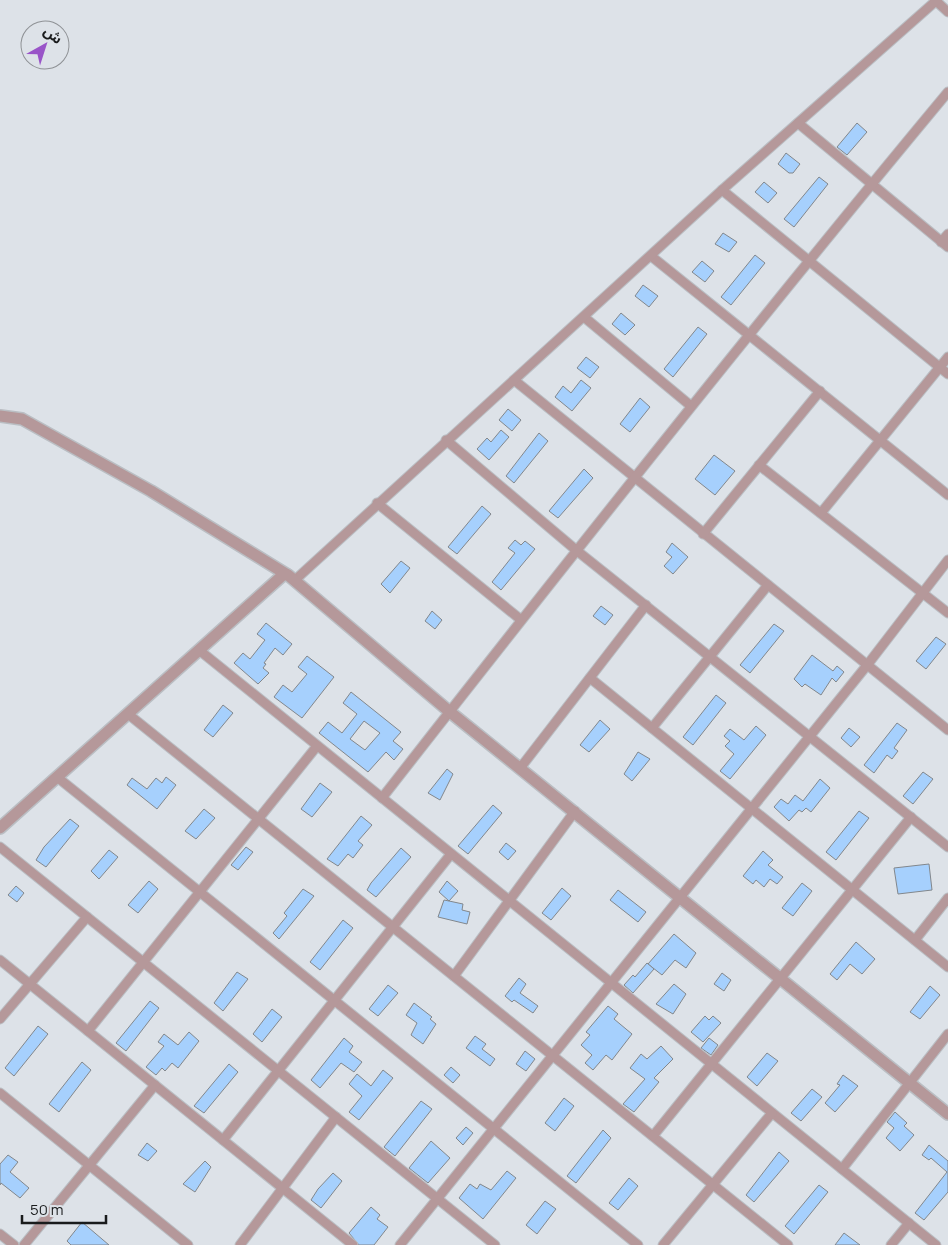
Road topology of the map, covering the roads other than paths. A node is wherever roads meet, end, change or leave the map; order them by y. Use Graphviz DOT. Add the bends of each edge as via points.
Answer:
graph roads {
  1 [pos="936,0"];
  2 [pos="948,12"];
  3 [pos="948,92"];
  4 [pos="798,123"];
  5 [pos="870,185"];
  6 [pos="722,190"];
  7 [pos="948,234"];
  8 [pos="945,245"];
  9 [pos="651,256"];
  10 [pos="809,261"];
  11 [pos="584,318"];
  12 [pos="749,333"];
  13 [pos="948,357"];
  14 [pos="940,367"];
  15 [pos="948,374"];
  16 [pos="514,380"];
  17 [pos="820,390"];
  18 [pos="691,406"];
  19 [pos="0,416"];
  20 [pos="446,440"];
  21 [pos="881,440"];
  22 [pos="759,465"];
  23 [pos="634,477"];
  24 [pos="948,495"];
  25 [pos="377,503"];
  26 [pos="821,513"];
  27 [pos="704,534"];
  28 [pos="576,550"];
  29 [pos="948,560"];
  30 [pos="290,577"];
  31 [pos="768,585"];
  32 [pos="922,593"];
  33 [pos="646,605"];
  34 [pos="948,613"];
  35 [pos="520,619"];
  36 [pos="199,650"];
  37 [pos="711,656"];
  38 [pos="868,664"];
  39 [pos="590,678"];
  40 [pos="450,712"];
  41 [pos="128,714"];
  42 [pos="652,728"];
  43 [pos="948,730"];
  44 [pos="809,736"];
  45 [pos="317,746"];
  46 [pos="520,767"];
  47 [pos="57,777"];
  48 [pos="382,798"];
  49 [pos="752,808"];
  50 [pos="575,811"];
  51 [pos="911,817"];
  52 [pos="259,819"];
  53 [pos="0,828"];
  54 [pos="0,846"];
  55 [pos="948,847"];
  56 [pos="451,854"];
  57 [pos="852,890"];
  58 [pos="200,892"];
  59 [pos="680,896"];
  60 [pos="948,898"];
  61 [pos="510,901"];
  62 [pos="87,917"];
  63 [pos="393,927"];
  64 [pos="915,940"];
  65 [pos="0,960"];
  66 [pos="144,962"];
  67 [pos="948,967"];
  68 [pos="454,976"];
  69 [pos="780,978"];
  70 [pos="611,983"];
  71 [pos="30,984"];
  72 [pos="334,1001"];
  73 [pos="0,1019"];
  74 [pos="88,1031"];
  75 [pos="948,1034"];
  76 [pos="552,1055"];
  77 [pos="712,1064"];
  78 [pos="278,1071"];
  79 [pos="909,1082"];
  80 [pos="156,1086"];
  81 [pos="0,1093"];
  82 [pos="772,1113"];
  83 [pos="948,1114"];
  84 [pos="336,1117"];
  85 [pos="493,1128"];
  86 [pos="653,1136"];
  87 [pos="223,1140"];
  88 [pos="89,1165"];
  89 [pos="842,1169"];
  90 [pos="713,1184"];
  91 [pos="282,1188"];
  92 [pos="437,1198"];
  93 [pos="909,1223"];
  94 [pos="0,1234"];
  95 [pos="14,1245"];
  96 [pos="24,1245"];
  97 [pos="188,1245"];
  98 [pos="240,1245"];
  99 [pos="353,1245"];
  100 [pos="400,1245"];
  101 [pos="495,1245"];
  102 [pos="638,1245"];
  103 [pos="663,1245"];
  104 [pos="788,1245"];
  105 [pos="891,1245"];
  106 [pos="936,1245"];
  1 -- 2 [label="street"];
  1 -- 4 [label="street"];
  3 -- 5 [label="street"];
  4 -- 5 [label="street"];
  4 -- 6 [label="street"];
  5 -- 8 [label="street"];
  5 -- 10 [label="street"];
  6 -- 9 [label="street"];
  6 -- 10 [label="street"];
  7 -- 8 [label="street"];
  9 -- 11 [label="street"];
  9 -- 12 [label="street"];
  10 -- 12 [label="street"];
  10 -- 14 [label="street"];
  11 -- 16 [label="street"];
  11 -- 18 [label="street"];
  12 -- 17 [label="street"];
  12 -- 18 [label="street"];
  13 -- 14 [label="street"];
  14 -- 15 [label="street"];
  14 -- 21 [label="street"];
  16 -- 20 [label="street"];
  16 -- 23 [label="street"];
  17 -- 21 [label="street"];
  17 -- 22 [label="street"];
  18 -- 23 [label="street"];
  19 -- 30 [label="street" via="22,419 151,491"];
  20 -- 25 [label="street"];
  20 -- 28 [label="street"];
  21 -- 24 [label="street"];
  21 -- 26 [label="street"];
  22 -- 26 [label="street"];
  22 -- 27 [label="street"];
  23 -- 27 [label="street"];
  23 -- 28 [label="street"];
  25 -- 30 [label="street"];
  25 -- 35 [label="street"];
  26 -- 32 [label="street"];
  27 -- 31 [label="street"];
  28 -- 33 [label="street"];
  28 -- 35 [label="street"];
  29 -- 32 [label="street"];
  30 -- 36 [label="street"];
  30 -- 40 [label="street"];
  31 -- 37 [label="street"];
  31 -- 38 [label="street"];
  32 -- 34 [label="street"];
  32 -- 38 [label="street"];
  33 -- 37 [label="street"];
  33 -- 39 [label="street"];
  35 -- 40 [label="street"];
  36 -- 41 [label="street"];
  36 -- 45 [label="street"];
  37 -- 42 [label="street"];
  37 -- 44 [label="street"];
  38 -- 43 [label="street"];
  38 -- 44 [label="street"];
  39 -- 42 [label="street"];
  39 -- 46 [label="street"];
  40 -- 46 [label="street"];
  40 -- 48 [label="street"];
  41 -- 47 [label="street"];
  41 -- 52 [label="street"];
  42 -- 49 [label="street"];
  44 -- 49 [label="street"];
  44 -- 51 [label="street"];
  45 -- 48 [label="street"];
  45 -- 52 [label="street"];
  46 -- 50 [label="street"];
  47 -- 53 [label="street"];
  47 -- 58 [label="street"];
  48 -- 56 [label="street"];
  49 -- 57 [label="street"];
  49 -- 59 [label="street"];
  50 -- 59 [label="street"];
  50 -- 61 [label="street"];
  51 -- 55 [label="street"];
  51 -- 57 [label="street"];
  52 -- 58 [label="street"];
  52 -- 63 [label="street"];
  54 -- 62 [label="street"];
  56 -- 61 [label="street"];
  56 -- 63 [label="street"];
  57 -- 64 [label="street"];
  57 -- 69 [label="street"];
  58 -- 66 [label="street"];
  58 -- 72 [label="street"];
  59 -- 69 [label="street"];
  59 -- 70 [label="street"];
  60 -- 64 [label="street"];
  61 -- 68 [label="street"];
  61 -- 70 [label="street"];
  62 -- 66 [label="street"];
  62 -- 71 [label="street"];
  63 -- 68 [label="street"];
  63 -- 72 [label="street"];
  64 -- 67 [label="street"];
  65 -- 71 [label="street"];
  66 -- 74 [label="street"];
  66 -- 78 [label="street"];
  68 -- 76 [label="street"];
  69 -- 77 [label="street"];
  69 -- 79 [label="street"];
  70 -- 76 [label="street"];
  70 -- 77 [label="street"];
  71 -- 73 [label="street"];
  71 -- 74 [label="street"];
  72 -- 78 [label="street"];
  72 -- 85 [label="street"];
  74 -- 80 [label="street"];
  75 -- 79 [label="street"];
  76 -- 85 [label="street"];
  76 -- 86 [label="street"];
  77 -- 82 [label="street"];
  77 -- 86 [label="street"];
  78 -- 84 [label="street"];
  78 -- 87 [label="street"];
  79 -- 83 [label="street"];
  79 -- 89 [label="street"];
  80 -- 87 [label="street"];
  80 -- 88 [label="street"];
  81 -- 88 [label="street"];
  82 -- 89 [label="street"];
  82 -- 90 [label="street"];
  84 -- 91 [label="street"];
  84 -- 92 [label="street"];
  85 -- 92 [label="street"];
  85 -- 102 [label="street"];
  86 -- 90 [label="street"];
  87 -- 91 [label="street"];
  88 -- 96 [label="street"];
  88 -- 97 [label="street"];
  89 -- 93 [label="street"];
  90 -- 103 [label="street"];
  90 -- 104 [label="street"];
  91 -- 98 [label="street"];
  91 -- 99 [label="street"];
  92 -- 100 [label="street"];
  92 -- 101 [label="street"];
  93 -- 105 [label="street"];
  93 -- 106 [label="street"];
  94 -- 95 [label="street"];
}
